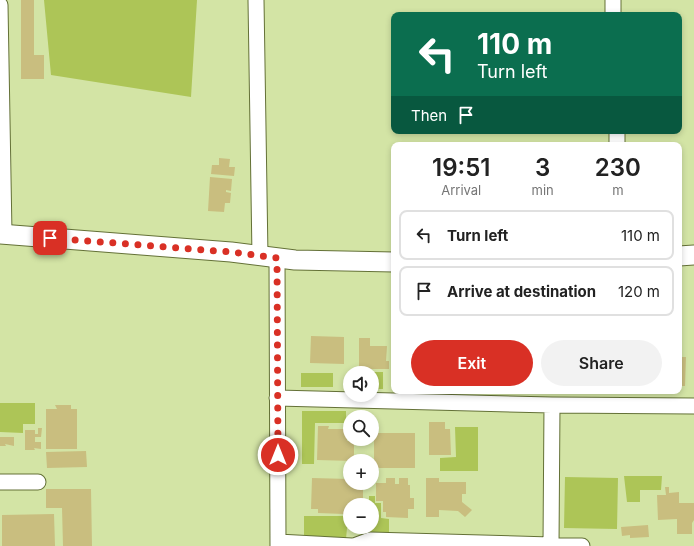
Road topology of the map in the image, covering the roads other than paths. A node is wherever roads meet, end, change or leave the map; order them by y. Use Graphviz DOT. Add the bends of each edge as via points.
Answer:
graph roads {
  1 [pos="256,0"];
  2 [pos="613,0"];
  3 [pos="0,5"];
  4 [pos="613,12"];
  5 [pos="2,234"];
  6 [pos="694,255"];
  7 [pos="682,256"];
  8 [pos="269,257"];
  9 [pos="391,262"];
  10 [pos="277,398"];
  11 [pos="552,405"];
  12 [pos="694,406"];
  13 [pos="0,482"];
  14 [pos="38,482"];
  15 [pos="278,544"];
  16 [pos="353,546"];
  17 [pos="551,546"];
  18 [pos="582,546"];
  1 -- 8 [label="street"];
  2 -- 4 [label="street"];
  3 -- 5 [label="street"];
  5 -- 8 [label="street"];
  6 -- 7 [label="street"];
  8 -- 9 [label="street"];
  8 -- 10 [label="street"];
  10 -- 11 [label="street"];
  10 -- 15 [label="street"];
  11 -- 12 [label="street"];
  11 -- 17 [label="street"];
  13 -- 14 [label="street"];
  15 -- 16 [label="street"];
  16 -- 17 [label="street" via="370,540"];
  17 -- 18 [label="street"];
}
